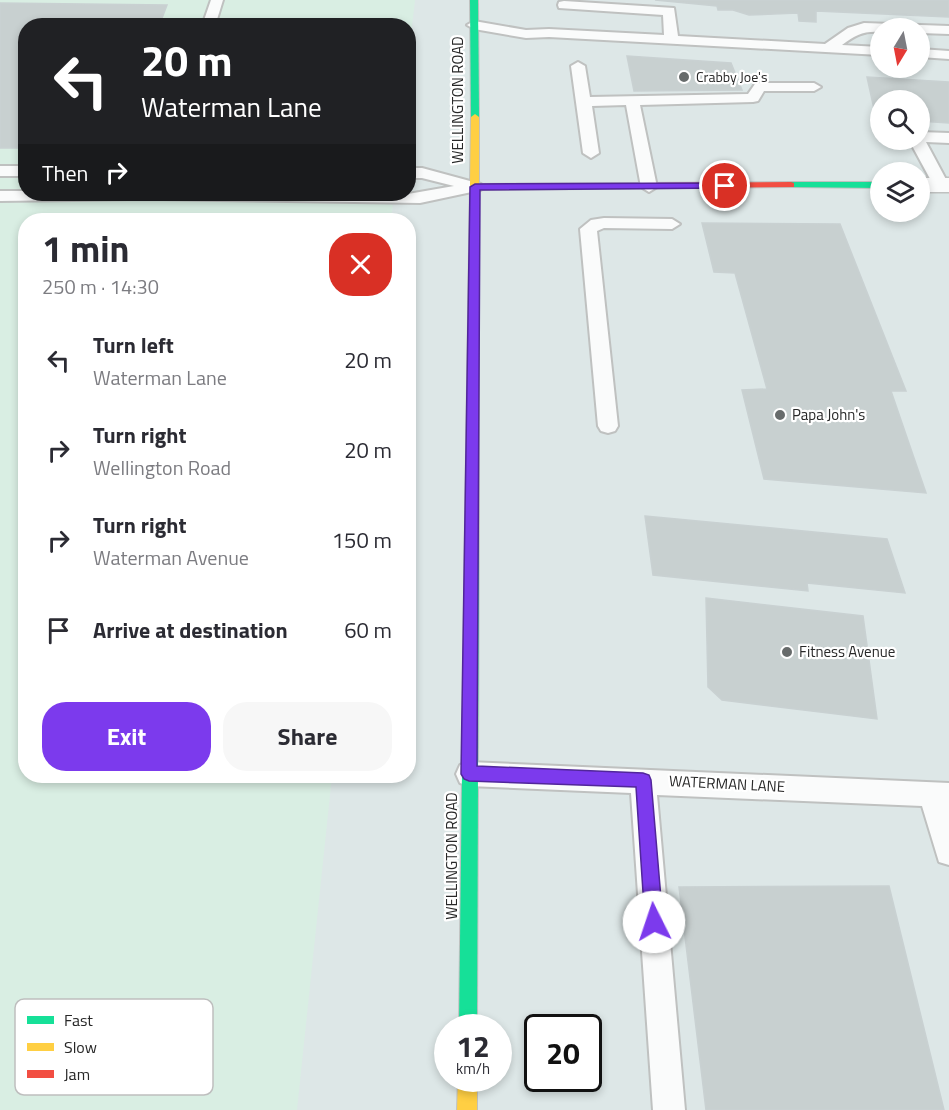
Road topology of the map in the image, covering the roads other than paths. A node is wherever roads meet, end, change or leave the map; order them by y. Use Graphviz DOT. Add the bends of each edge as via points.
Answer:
graph roads {
  1 [pos="217,0"];
  2 [pos="474,0"];
  3 [pos="564,3"];
  4 [pos="211,18"];
  5 [pos="474,25"];
  6 [pos="949,30"];
  7 [pos="567,34"];
  8 [pos="671,38"];
  9 [pos="830,47"];
  10 [pos="870,50"];
  11 [pos="930,54"];
  12 [pos="949,55"];
  13 [pos="578,66"];
  14 [pos="814,87"];
  15 [pos="632,101"];
  16 [pos="584,102"];
  17 [pos="930,138"];
  18 [pos="949,138"];
  19 [pos="923,150"];
  20 [pos="591,153"];
  21 [pos="0,171"];
  22 [pos="18,171"];
  23 [pos="416,174"];
  24 [pos="870,185"];
  25 [pos="937,185"];
  26 [pos="475,187"];
  27 [pos="649,187"];
  28 [pos="0,196"];
  29 [pos="18,196"];
  30 [pos="416,198"];
  31 [pos="672,224"];
  32 [pos="608,426"];
  33 [pos="469,774"];
  34 [pos="643,780"];
  35 [pos="941,794"];
  36 [pos="949,852"];
  37 [pos="468,1014"];
  38 [pos="468,1092"];
  39 [pos="467,1110"];
  40 [pos="669,1110"];
  1 -- 4 [label="lane"];
  2 -- 5 [label="main road, WELLINGTON ROAD"];
  3 -- 7 [label="lane"];
  3 -- 8 [label="lane" via="669,11"];
  5 -- 7 [label="lane" via="526,34"];
  5 -- 26 [label="main road, WELLINGTON ROAD"];
  6 -- 9 [label="lane" via="864,27"];
  7 -- 8 [label="lane"];
  8 -- 9 [label="lane"];
  9 -- 10 [label="lane"];
  11 -- 12 [label="lane"];
  13 -- 16 [label="lane"];
  14 -- 15 [label="lane" via="760,87 753,98"];
  15 -- 16 [label="lane"];
  15 -- 27 [label="lane"];
  16 -- 20 [label="lane"];
  17 -- 18 [label="lane"];
  19 -- 25 [label="lane"];
  21 -- 22 [label="lane"];
  23 -- 26 [label="lane"];
  24 -- 27 [label="main road"];
  26 -- 27 [label="main road"];
  26 -- 30 [label="lane"];
  26 -- 33 [label="main road, WELLINGTON ROAD"];
  28 -- 29 [label="lane"];
  31 -- 32 [label="lane" via="604,223 588,229"];
  33 -- 34 [label="lane, WATERMAN LANE"];
  33 -- 37 [label="main road, WELLINGTON ROAD"];
  34 -- 35 [label="lane, WATERMAN LANE"];
  34 -- 40 [label="lane"];
  35 -- 36 [label="lane"];
  38 -- 39 [label="main road"];
}
